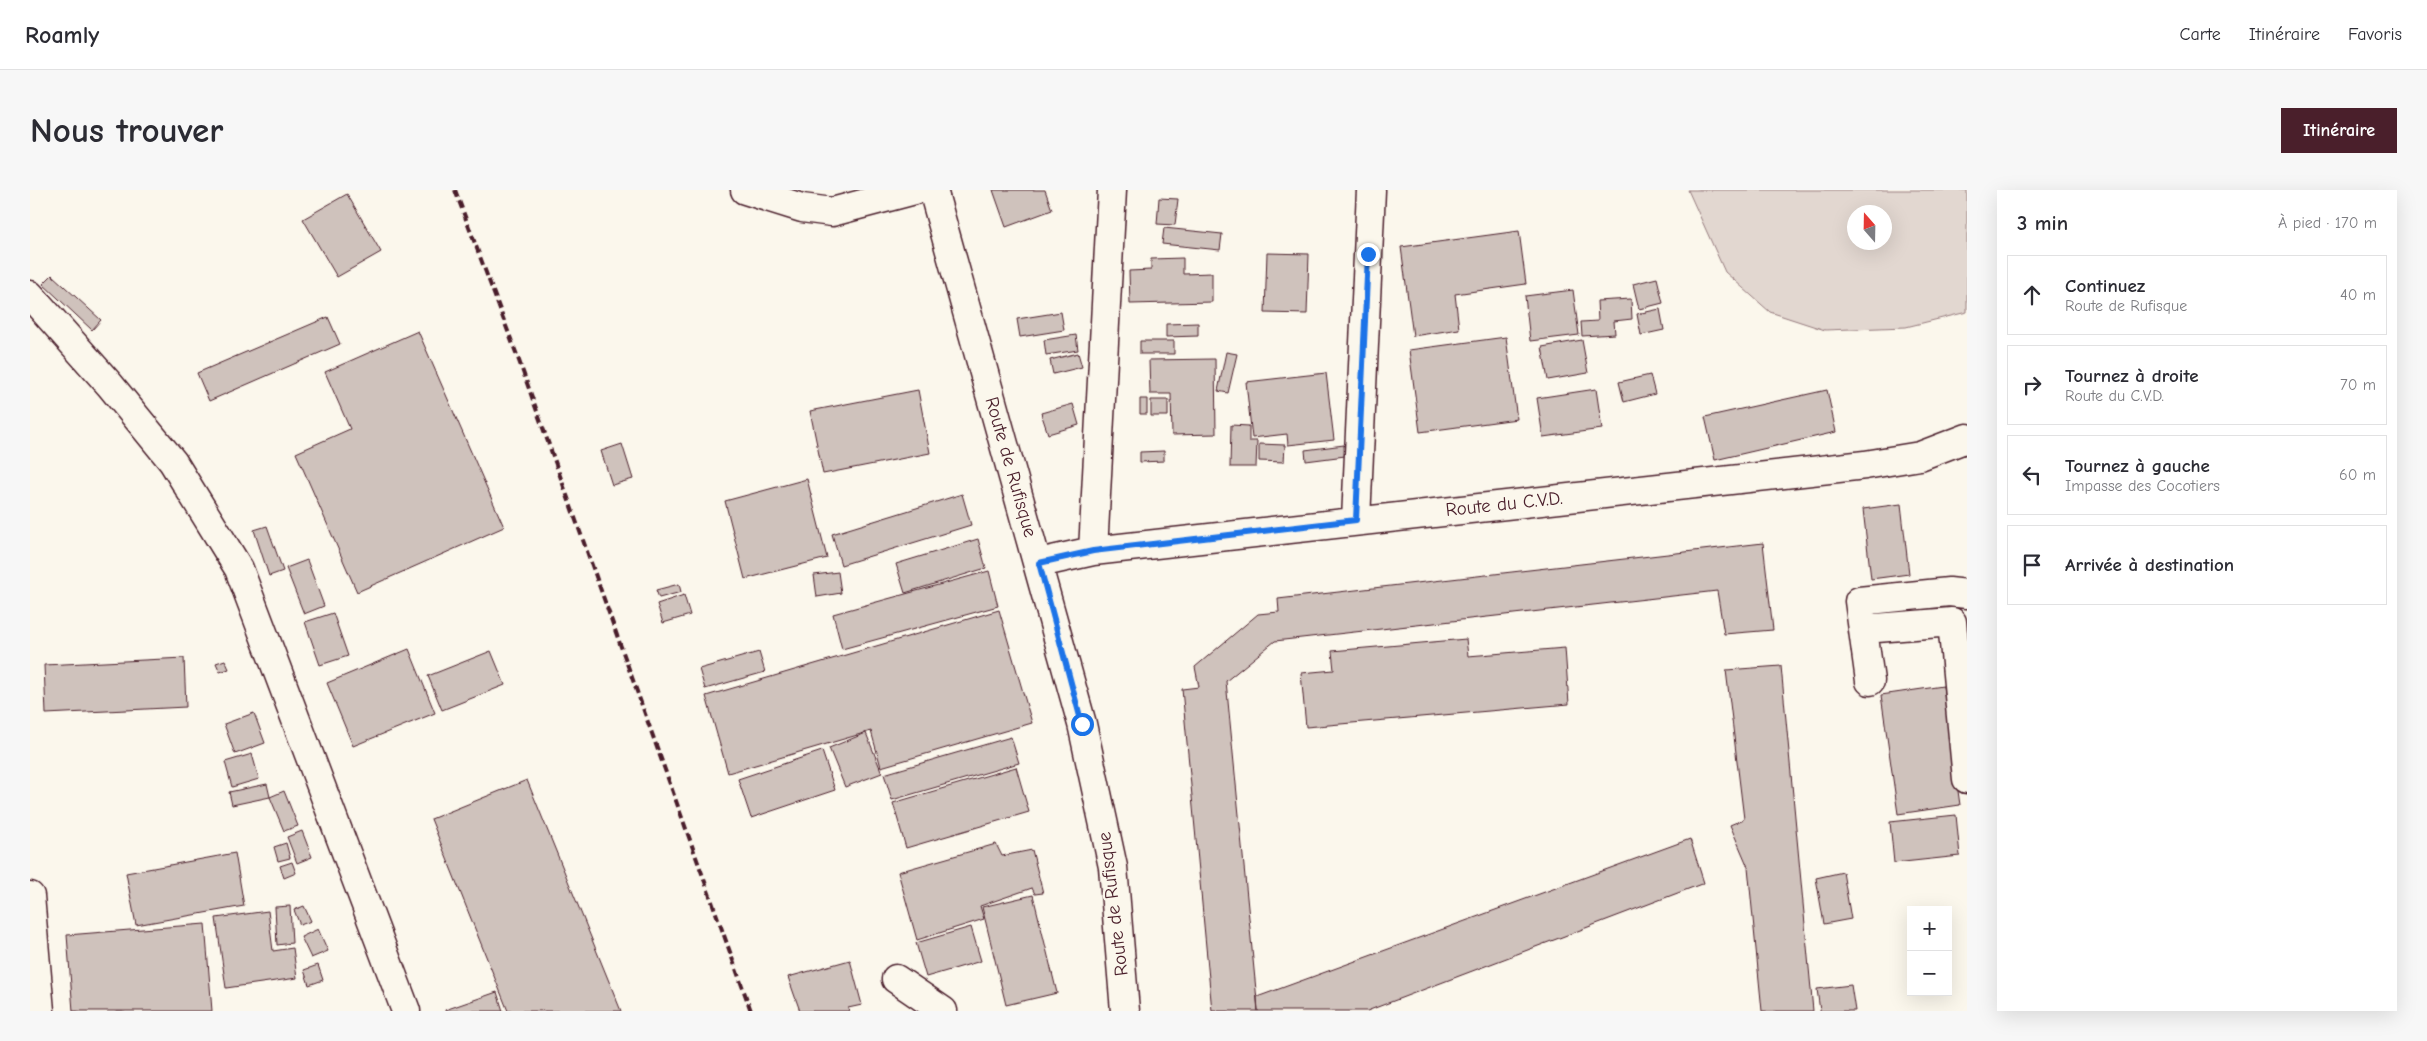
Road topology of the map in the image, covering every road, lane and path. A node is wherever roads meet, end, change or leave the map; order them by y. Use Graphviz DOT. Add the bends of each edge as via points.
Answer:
graph roads {
  1 [pos="746,190"];
  2 [pos="915,190"];
  3 [pos="933,190"];
  4 [pos="1112,190"];
  5 [pos="1372,190"];
  6 [pos="30,295"];
  7 [pos="1967,438"];
  8 [pos="1356,520"];
  9 [pos="1093,551"];
  10 [pos="1039,563"];
  11 [pos="1967,594"];
  12 [pos="1864,629"];
  13 [pos="1870,681"];
  14 [pos="1967,779"];
  15 [pos="30,896"];
  16 [pos="896,979"];
  17 [pos="40,1011"];
  18 [pos="406,1011"];
  19 [pos="943,1011"];
  20 [pos="1125,1011"];
  1 -- 2 [label="street" via="802,208 832,212"];
  3 -- 10 [label="street, Route de Rufisque"];
  4 -- 9 [label="street"];
  5 -- 8 [label="street"];
  6 -- 18 [label="street" via="173,462 239,569"];
  7 -- 8 [label="street, Route du C.V.D." via="1920,456 1865,465"];
  8 -- 9 [label="street, Route du C.V.D."];
  9 -- 10 [label="street, Route du C.V.D."];
  10 -- 20 [label="street, Route de Rufisque" via="1082,724 1112,867"];
  11 -- 12 [label="street" via="1949,592 1859,601"];
  12 -- 13 [label="street"];
  12 -- 14 [label="street" via="1952,622"];
  15 -- 17 [label="street"];
  16 -- 19 [label="street"];
}
